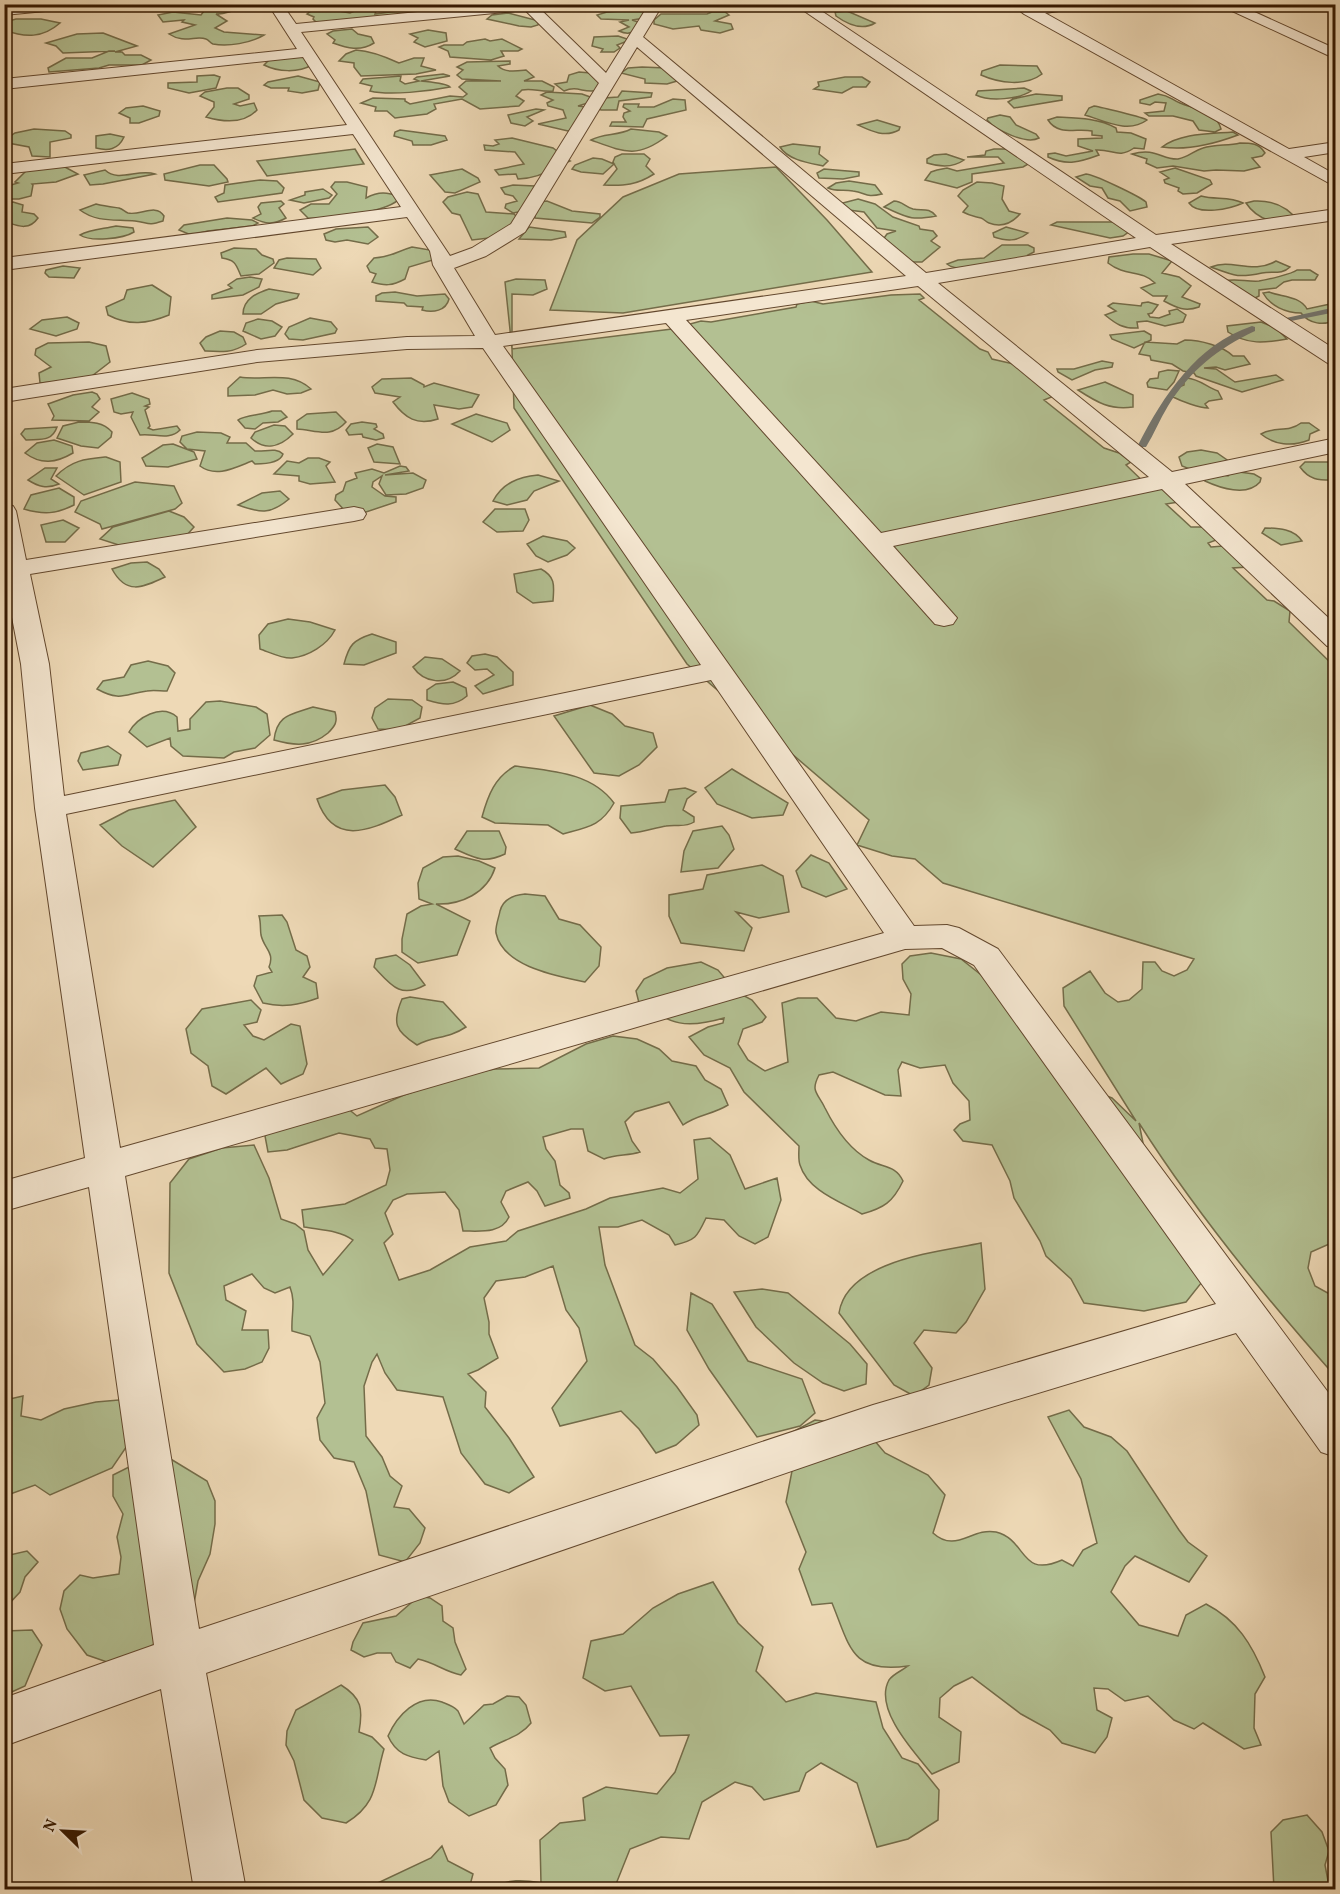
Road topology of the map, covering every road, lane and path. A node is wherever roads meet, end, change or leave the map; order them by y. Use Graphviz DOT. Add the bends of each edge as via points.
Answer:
graph roads {
  1 [pos="76,4"];
  2 [pos="275,4"];
  3 [pos="801,4"];
  4 [pos="1079,4"];
  5 [pos="1224,4"];
  6 [pos="527,5"];
  7 [pos="655,5"];
  8 [pos="1023,8"];
  9 [pos="4,11"];
  10 [pos="291,28"];
  11 [pos="636,38"];
  12 [pos="307,52"];
  13 [pos="1335,55"];
  14 [pos="608,83"];
  15 [pos="4,84"];
  16 [pos="358,129"];
  17 [pos="1335,147"];
  18 [pos="1288,154"];
  19 [pos="4,170"];
  20 [pos="1335,182"];
  21 [pos="413,212"];
  22 [pos="1335,214"];
  23 [pos="1153,241"];
  24 [pos="4,264"];
  25 [pos="443,265"];
  26 [pos="922,280"];
  27 [pos="671,316"];
  28 [pos="489,342"];
  29 [pos="1335,360"];
  30 [pos="4,396"];
  31 [pos="1335,445"];
  32 [pos="1167,480"];
  33 [pos="4,511"];
  34 [pos="354,514"];
  35 [pos="876,542"];
  36 [pos="16,569"];
  37 [pos="944,618"];
  38 [pos="1335,640"];
  39 [pos="718,670"];
  40 [pos="50,808"];
  41 [pos="905,938"];
  42 [pos="105,1167"];
  43 [pos="4,1196"];
  44 [pos="1245,1313"];
  45 [pos="1335,1438"];
  46 [pos="180,1659"];
  47 [pos="4,1722"];
  48 [pos="220,1890"];
  1 -- 9 [label="street"];
  2 -- 10 [label="street"];
  3 -- 23 [label="street"];
  4 -- 8 [label="street"];
  5 -- 13 [label="street"];
  6 -- 10 [label="street"];
  6 -- 14 [label="street"];
  7 -- 11 [label="street"];
  8 -- 18 [label="street"];
  10 -- 12 [label="street"];
  11 -- 14 [label="street"];
  11 -- 26 [label="street"];
  12 -- 15 [label="street"];
  12 -- 16 [label="street"];
  14 -- 25 [label="street" via="518,228 479,252"];
  16 -- 19 [label="street"];
  16 -- 21 [label="street"];
  17 -- 18 [label="street"];
  18 -- 20 [label="street"];
  21 -- 24 [label="street"];
  21 -- 25 [label="street" via="439,251"];
  22 -- 23 [label="street"];
  23 -- 26 [label="street"];
  23 -- 29 [label="street"];
  25 -- 28 [label="street"];
  26 -- 27 [label="street"];
  26 -- 32 [label="street"];
  27 -- 28 [label="street"];
  27 -- 35 [label="street"];
  28 -- 30 [label="street" via="407,343 257,356"];
  28 -- 39 [label="street"];
  31 -- 32 [label="street"];
  32 -- 35 [label="street"];
  32 -- 38 [label="street"];
  33 -- 36 [label="street"];
  34 -- 36 [label="street"];
  35 -- 37 [label="street"];
  36 -- 40 [label="street" via="35,664"];
  39 -- 40 [label="street"];
  39 -- 41 [label="street"];
  40 -- 42 [label="street"];
  41 -- 42 [label="street"];
  41 -- 44 [label="street" via="947,936 986,957"];
  42 -- 43 [label="street"];
  42 -- 46 [label="street"];
  44 -- 45 [label="street"];
  44 -- 46 [label="street" via="873,1424"];
  46 -- 47 [label="street"];
  46 -- 48 [label="street"];
}
